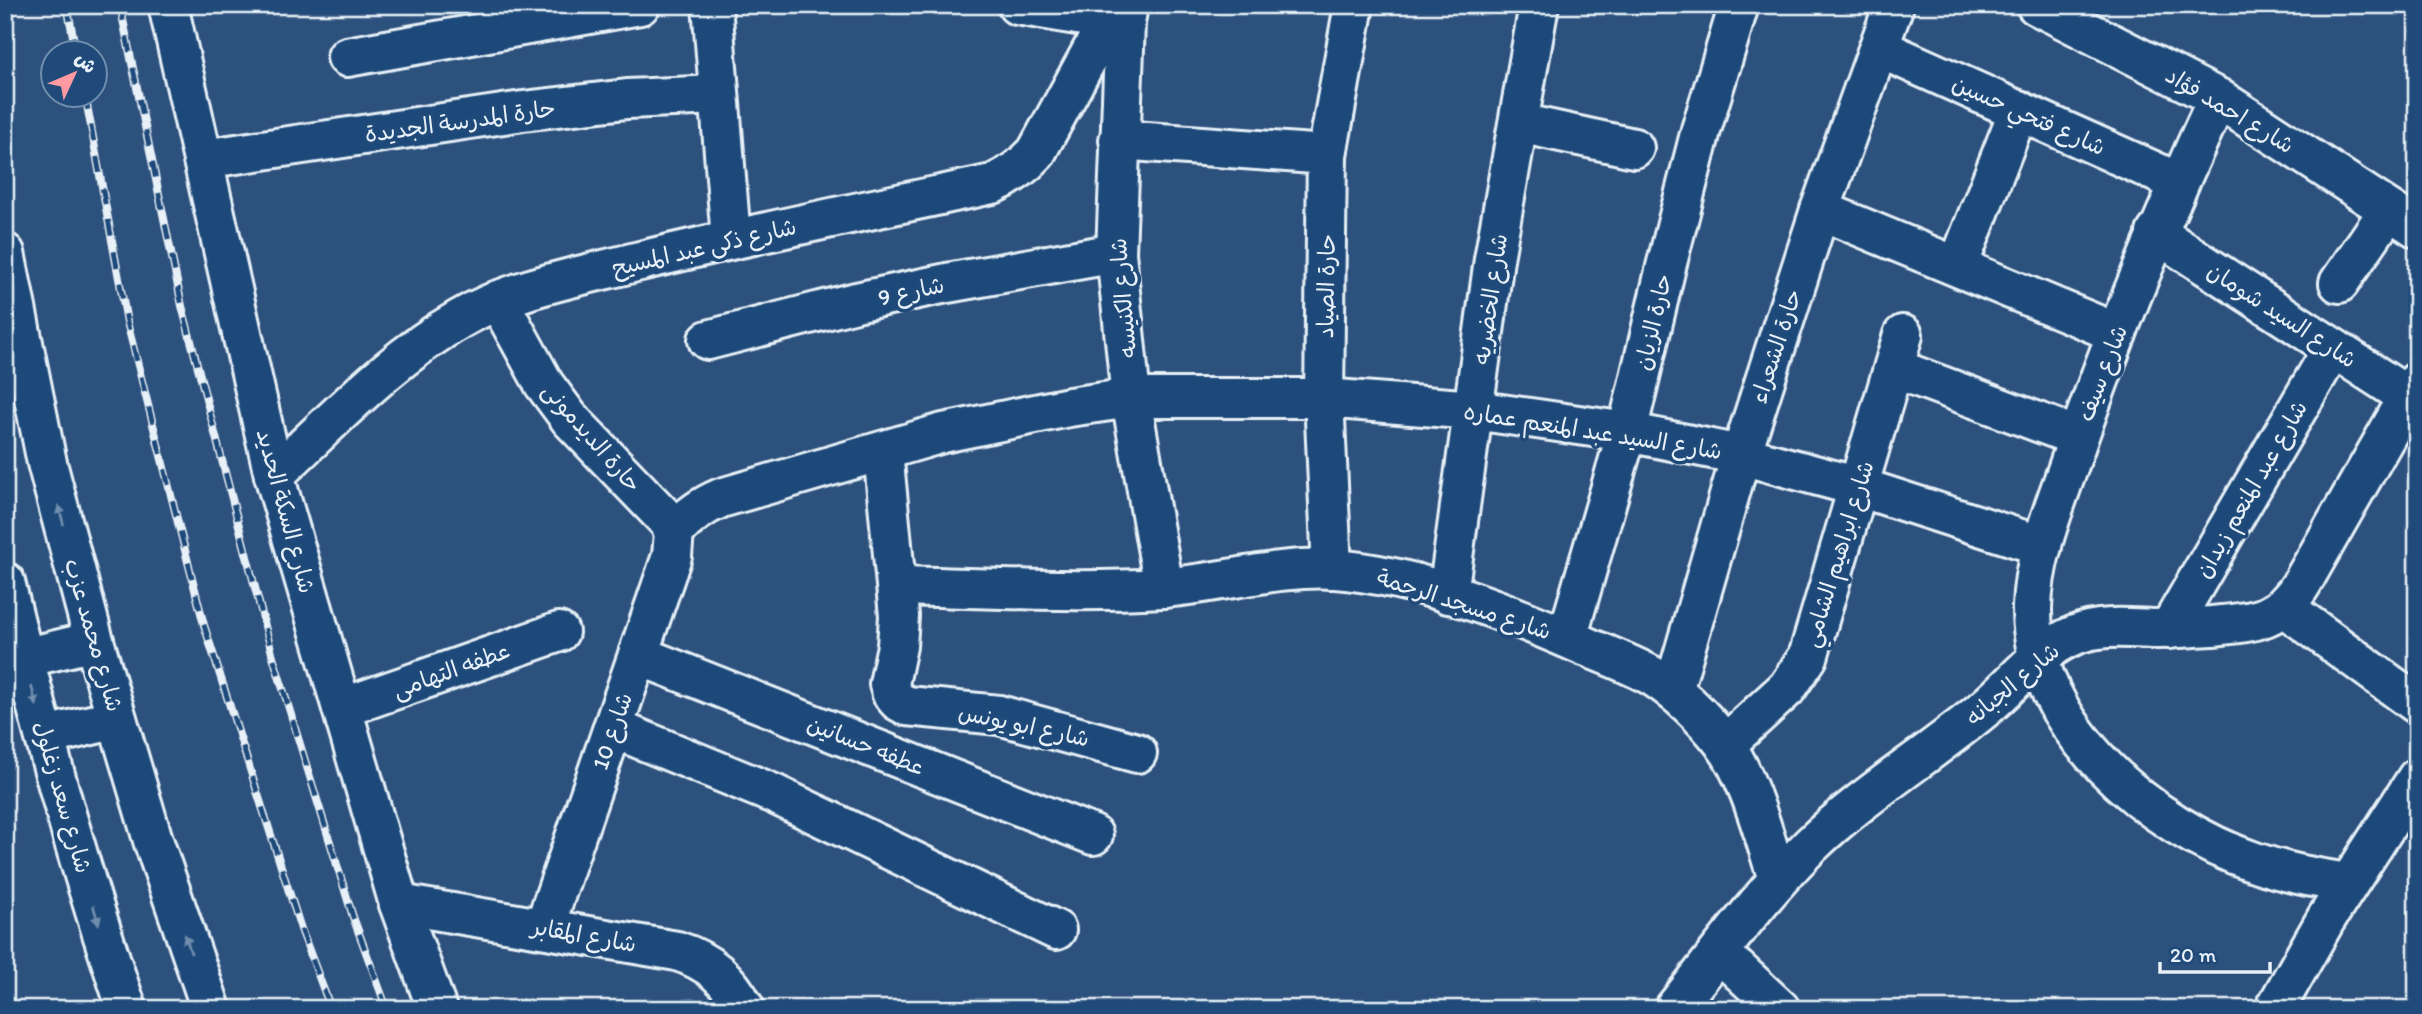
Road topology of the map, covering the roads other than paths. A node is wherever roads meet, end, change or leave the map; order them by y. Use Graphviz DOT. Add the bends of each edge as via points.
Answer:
graph roads {
  1 [pos="168,5"];
  2 [pos="640,5"];
  3 [pos="712,5"];
  4 [pos="1017,5"];
  5 [pos="1354,5"];
  6 [pos="1539,5"];
  7 [pos="1739,5"];
  8 [pos="1894,5"];
  9 [pos="2036,5"];
  10 [pos="1120,17"];
  11 [pos="1880,48"];
  12 [pos="347,57"];
  13 [pos="719,95"];
  14 [pos="2218,98"];
  15 [pos="2019,110"];
  16 [pos="1518,122"];
  17 [pos="1119,140"];
  18 [pos="1634,148"];
  19 [pos="1327,155"];
  20 [pos="203,159"];
  21 [pos="2178,182"];
  22 [pos="1820,210"];
  23 [pos="2403,219"];
  24 [pos="2156,233"];
  25 [pos="732,239"];
  26 [pos="5,253"];
  27 [pos="1116,253"];
  28 [pos="1958,266"];
  29 [pos="2339,283"];
  30 [pos="498,300"];
  31 [pos="2117,333"];
  32 [pos="708,340"];
  33 [pos="2333,348"];
  34 [pos="2412,389"];
  35 [pos="1131,397"];
  36 [pos="1324,398"];
  37 [pos="1474,410"];
  38 [pos="1627,432"];
  39 [pos="2078,437"];
  40 [pos="883,452"];
  41 [pos="1741,455"];
  42 [pos="274,475"];
  43 [pos="1859,487"];
  44 [pos="674,531"];
  45 [pos="2042,546"];
  46 [pos="1332,569"];
  47 [pos="5,582"];
  48 [pos="898,586"];
  49 [pos="1164,588"];
  50 [pos="1448,594"];
  51 [pos="2284,607"];
  52 [pos="2169,629"];
  53 [pos="559,632"];
  54 [pos="1567,638"];
  55 [pos="94,640"];
  56 [pos="638,655"];
  57 [pos="2038,659"];
  58 [pos="14,662"];
  59 [pos="1673,691"];
  60 [pos="2417,704"];
  61 [pos="342,708"];
  62 [pos="117,719"];
  63 [pos="613,728"];
  64 [pos="45,736"];
  65 [pos="1725,745"];
  66 [pos="1137,753"];
  67 [pos="2417,778"];
  68 [pos="1093,835"];
  69 [pos="1778,879"];
  70 [pos="2348,883"];
  71 [pos="399,904"];
  72 [pos="544,928"];
  73 [pos="1056,930"];
  74 [pos="1719,952"];
  75 [pos="127,1009"];
  76 [pos="211,1009"];
  77 [pos="437,1009"];
  78 [pos="745,1009"];
  79 [pos="1674,1009"];
  80 [pos="1780,1009"];
  81 [pos="2275,1009"];
  1 -- 20 [label="street, شارع السكة الحديد"];
  2 -- 12 [label="street"];
  3 -- 13 [label="street"];
  4 -- 10 [label="street"];
  5 -- 19 [label="street, حارة الصياد"];
  6 -- 16 [label="street, شارع الخضريه"];
  7 -- 38 [label="street, حارة الزيان" via="1698,143"];
  8 -- 11 [label="street, حارة الشعراء"];
  9 -- 14 [label="street, شارع احمد فؤاد"];
  10 -- 17 [label="street, شارع الكنيسه"];
  10 -- 25 [label="street, شارع ذكى عبد المسيح" via="1036,153 1009,177"];
  11 -- 15 [label="street, شارع فتحي حسين"];
  11 -- 22 [label="street, حارة الشعراء"];
  13 -- 20 [label="street, حارة المدرسة الجديدة" via="523,111"];
  13 -- 25 [label="street"];
  14 -- 21 [label="street, شارع سيف"];
  14 -- 23 [label="street, شارع احمد فؤاد"];
  15 -- 21 [label="street, شارع فتحي حسين"];
  15 -- 28 [label="street"];
  16 -- 18 [label="street"];
  16 -- 37 [label="street, شارع الخضريه"];
  17 -- 19 [label="street"];
  17 -- 27 [label="street, شارع الكنيسه"];
  19 -- 36 [label="street, حارة الصياد"];
  20 -- 42 [label="street, شارع السكة الحديد"];
  21 -- 24 [label="street, شارع سيف"];
  22 -- 28 [label="street"];
  22 -- 41 [label="street, حارة الشعراء"];
  23 -- 29 [label="street"];
  24 -- 31 [label="street, شارع سيف"];
  24 -- 33 [label="street, شارع السيد شومان"];
  25 -- 30 [label="street, شارع ذكى عبد المسيح"];
  55 -- 26 [label="street, شارع محمد عزب, one-way" via="47,463"];
  27 -- 32 [label="street, شارع 9" via="856,302"];
  27 -- 35 [label="street, شارع الكنيسه"];
  28 -- 31 [label="street"];
  30 -- 42 [label="street, شارع ذكى عبد المسيح" via="463,317 399,360"];
  30 -- 44 [label="street, حارة الديدمونى" via="544,384 570,419"];
  31 -- 39 [label="street, شارع سيف"];
  33 -- 34 [label="street, شارع السيد شومان"];
  33 -- 52 [label="street, شارع عبد المنعم زيدان"];
  34 -- 51 [label="street, شارع الجبانه"];
  35 -- 36 [label="street, شارع السيد عبد المنعم عماره"];
  35 -- 40 [label="street, شارع السيد عبد المنعم عماره" via="956,430"];
  35 -- 49 [label="street, شارع الكنيسه"];
  36 -- 37 [label="street, شارع السيد عبد المنعم عماره"];
  36 -- 46 [label="street, حارة الصياد"];
  37 -- 38 [label="street, شارع السيد عبد المنعم عماره"];
  37 -- 50 [label="street, شارع الخضريه"];
  38 -- 41 [label="street, شارع السيد عبد المنعم عماره"];
  38 -- 54 [label="street, حارة الزيان"];
  39 -- 43 [label="street, شارع ابراهيم الشامي" via="1899,352"];
  39 -- 45 [label="street, شارع سيف"];
  40 -- 44 [label="street, شارع السيد عبد المنعم عماره" via="721,498 703,505"];
  40 -- 48 [label="street"];
  41 -- 43 [label="street, شارع السيد عبد المنعم عماره"];
  41 -- 59 [label="street, حارة الشعراء"];
  42 -- 61 [label="street, شارع السكة الحديد"];
  43 -- 45 [label="street, شارع السيد عبد المنعم عماره"];
  43 -- 65 [label="street, شارع ابراهيم الشامي" via="1808,656 1787,688"];
  44 -- 56 [label="street, شارع 10" via="672,556"];
  45 -- 57 [label="street, شارع سيف" via="2032,609"];
  46 -- 49 [label="street, شارع مسجد الرحمة"];
  46 -- 50 [label="street, شارع مسجد الرحمة" via="1374,573"];
  47 -- 58 [label="street, شارع سعد زغلول"];
  48 -- 49 [label="street, شارع مسجد الرحمة"];
  48 -- 66 [label="street, شارع ابو يونس" via="898,636 889,684 898,701 906,706 999,715"];
  50 -- 54 [label="street, شارع مسجد الرحمة"];
  51 -- 52 [label="street, شارع الجبانه" via="2249,623"];
  51 -- 60 [label="street"];
  52 -- 57 [label="street, شارع الجبانه" via="2098,628 2075,634"];
  53 -- 61 [label="street, عطفه التهامى"];
  54 -- 59 [label="street, شارع مسجد الرحمة" via="1653,677"];
  55 -- 58 [label="street"];
  55 -- 62 [label="street, شارع محمد عزب"];
  56 -- 63 [label="street, شارع 10"];
  56 -- 68 [label="street, عطفه حسانين"];
  57 -- 69 [label="street, شارع الجبانه" via="1987,706 1842,819"];
  57 -- 70 [label="street, شارع سيف" via="2065,716 2093,755 2167,818 2254,862"];
  58 -- 64 [label="street, شارع سعد زغلول, one-way"];
  59 -- 65 [label="street, شارع مسجد الرحمة"];
  61 -- 71 [label="street, شارع السكة الحديد"];
  62 -- 64 [label="street"];
  76 -- 62 [label="street, شارع محمد عزب, one-way"];
  63 -- 72 [label="street, شارع 10"];
  63 -- 73 [label="street" via="774,794"];
  64 -- 75 [label="street, شارع سعد زغلول, one-way"];
  65 -- 69 [label="street, شارع مسجد الرحمة" via="1749,793"];
  67 -- 70 [label="street"];
  69 -- 74 [label="street, شارع الجبانه"];
  70 -- 81 [label="street"];
  71 -- 72 [label="street, شارع المقابر"];
  71 -- 77 [label="street, شارع السكة الحديد"];
  72 -- 78 [label="street, شارع المقابر" via="695,957 725,978"];
  74 -- 79 [label="street, شارع الجبانه"];
  74 -- 80 [label="street"];
}
